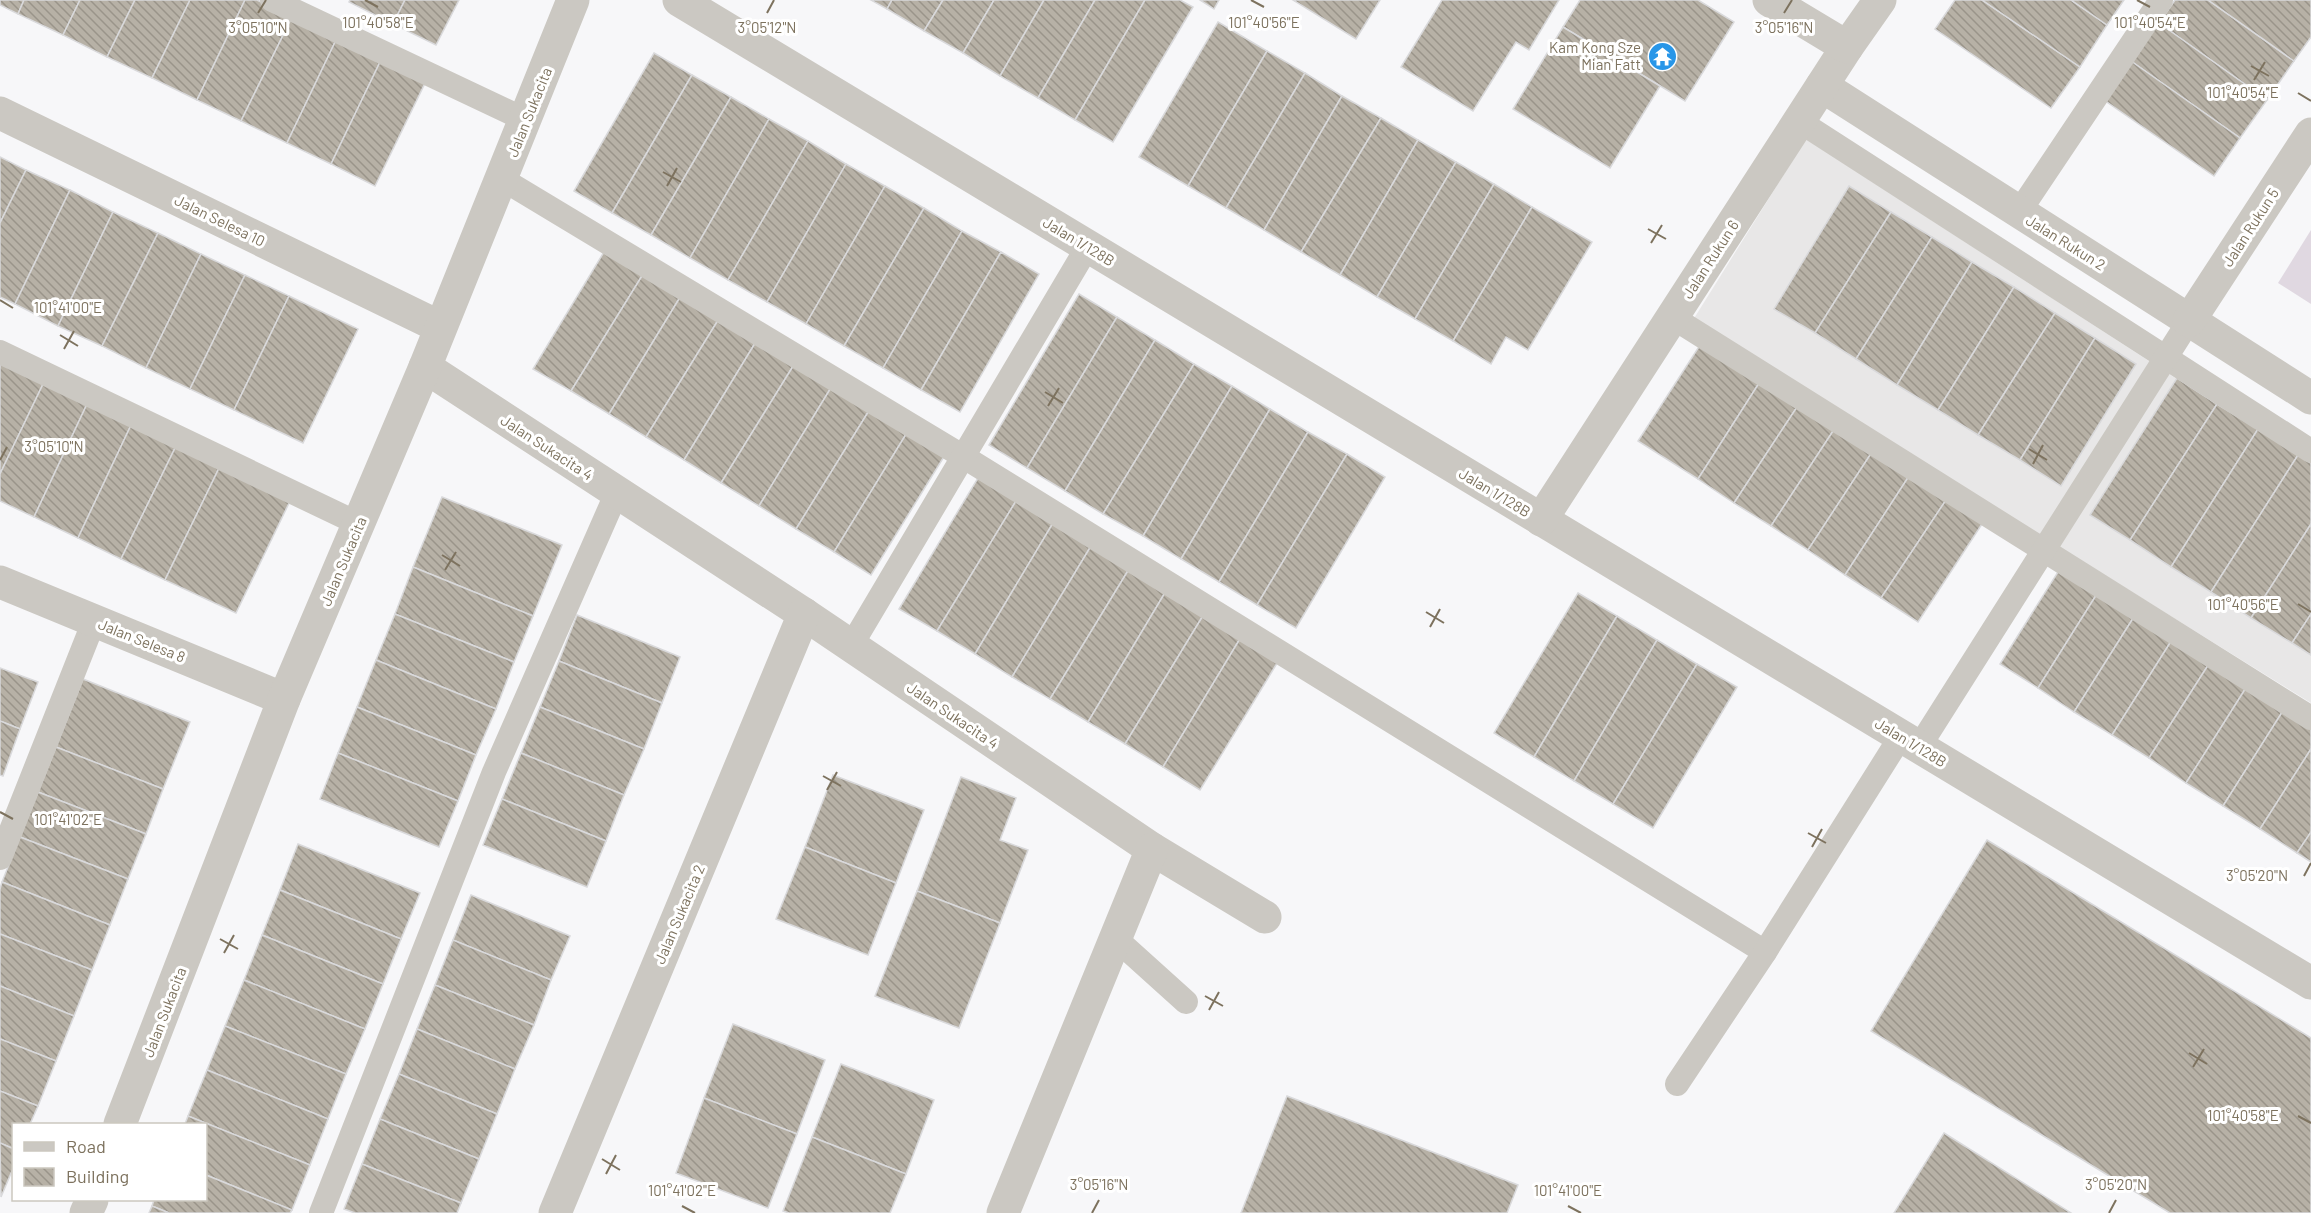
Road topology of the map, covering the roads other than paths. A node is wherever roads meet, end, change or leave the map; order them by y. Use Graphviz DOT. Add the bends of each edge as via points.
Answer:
graph roads {
  1 [pos="272,0"];
  2 [pos="573,0"];
  3 [pos="679,0"];
  4 [pos="1769,0"];
  5 [pos="1880,0"];
  6 [pos="2161,0"];
  7 [pos="1847,47"];
  8 [pos="1822,86"];
  9 [pos="0,113"];
  10 [pos="526,120"];
  11 [pos="1799,121"];
  12 [pos="2311,134"];
  13 [pos="502,179"];
  14 [pos="2019,212"];
  15 [pos="1088,246"];
  16 [pos="1672,317"];
  17 [pos="2189,321"];
  18 [pos="440,327"];
  19 [pos="0,352"];
  20 [pos="2165,357"];
  21 [pos="425,367"];
  22 [pos="2311,398"];
  23 [pos="2311,451"];
  24 [pos="964,457"];
  25 [pos="617,492"];
  26 [pos="1541,519"];
  27 [pos="359,524"];
  28 [pos="2044,550"];
  29 [pos="0,582"];
  30 [pos="804,614"];
  31 [pos="94,621"];
  32 [pos="851,646"];
  33 [pos="284,699"];
  34 [pos="2311,718"];
  35 [pos="1910,742"];
  36 [pos="1152,849"];
  37 [pos="0,858"];
  38 [pos="1265,917"];
  39 [pos="1115,938"];
  40 [pos="1765,952"];
  41 [pos="2311,983"];
  42 [pos="1186,1002"];
  43 [pos="1677,1084"];
  44 [pos="121,1123"];
  45 [pos="321,1213"];
  46 [pos="555,1213"];
  47 [pos="1004,1213"];
  1 -- 10 [label="lane"];
  2 -- 10 [label="street, Jalan Sukacita"];
  3 -- 15 [label="street, Jalan 1/128B"];
  4 -- 7 [label="street"];
  5 -- 7 [label="street, Jalan Rukun 6"];
  6 -- 14 [label="lane"];
  7 -- 8 [label="street, Jalan Rukun 6"];
  8 -- 11 [label="street, Jalan Rukun 6"];
  8 -- 14 [label="street, Jalan Rukun 2"];
  9 -- 18 [label="street, Jalan Selesa 10"];
  10 -- 13 [label="street, Jalan Sukacita"];
  11 -- 16 [label="street, Jalan Rukun 6"];
  11 -- 20 [label="lane"];
  12 -- 17 [label="street, Jalan Rukun 5"];
  13 -- 18 [label="street, Jalan Sukacita"];
  13 -- 24 [label="lane"];
  14 -- 17 [label="street, Jalan Rukun 2"];
  15 -- 24 [label="lane"];
  15 -- 26 [label="street, Jalan 1/128B"];
  16 -- 26 [label="street, Jalan Rukun 6"];
  16 -- 28 [label="lane"];
  17 -- 20 [label="lane"];
  17 -- 22 [label="street, Jalan Rukun 2"];
  18 -- 21 [label="street, Jalan Sukacita"];
  19 -- 27 [label="lane"];
  20 -- 23 [label="lane"];
  20 -- 28 [label="lane"];
  21 -- 25 [label="street, Jalan Sukacita 4"];
  21 -- 27 [label="street, Jalan Sukacita"];
  24 -- 32 [label="lane"];
  24 -- 40 [label="lane"];
  25 -- 30 [label="street, Jalan Sukacita 4"];
  25 -- 45 [label="lane" via="494,772"];
  26 -- 35 [label="street, Jalan 1/128B"];
  27 -- 33 [label="street, Jalan Sukacita"];
  28 -- 34 [label="lane"];
  28 -- 35 [label="lane"];
  29 -- 31 [label="street, Jalan Selesa 8"];
  30 -- 32 [label="street, Jalan Sukacita 4"];
  30 -- 46 [label="street, Jalan Sukacita 2"];
  31 -- 33 [label="street, Jalan Selesa 8"];
  31 -- 37 [label="lane"];
  32 -- 36 [label="street, Jalan Sukacita 4"];
  33 -- 44 [label="street, Jalan Sukacita"];
  35 -- 40 [label="lane"];
  35 -- 41 [label="street, Jalan 1/128B"];
  36 -- 38 [label="street, Jalan Sukacita 4"];
  36 -- 39 [label="street"];
  39 -- 42 [label="lane"];
  39 -- 47 [label="street"];
  40 -- 43 [label="lane"];
}
